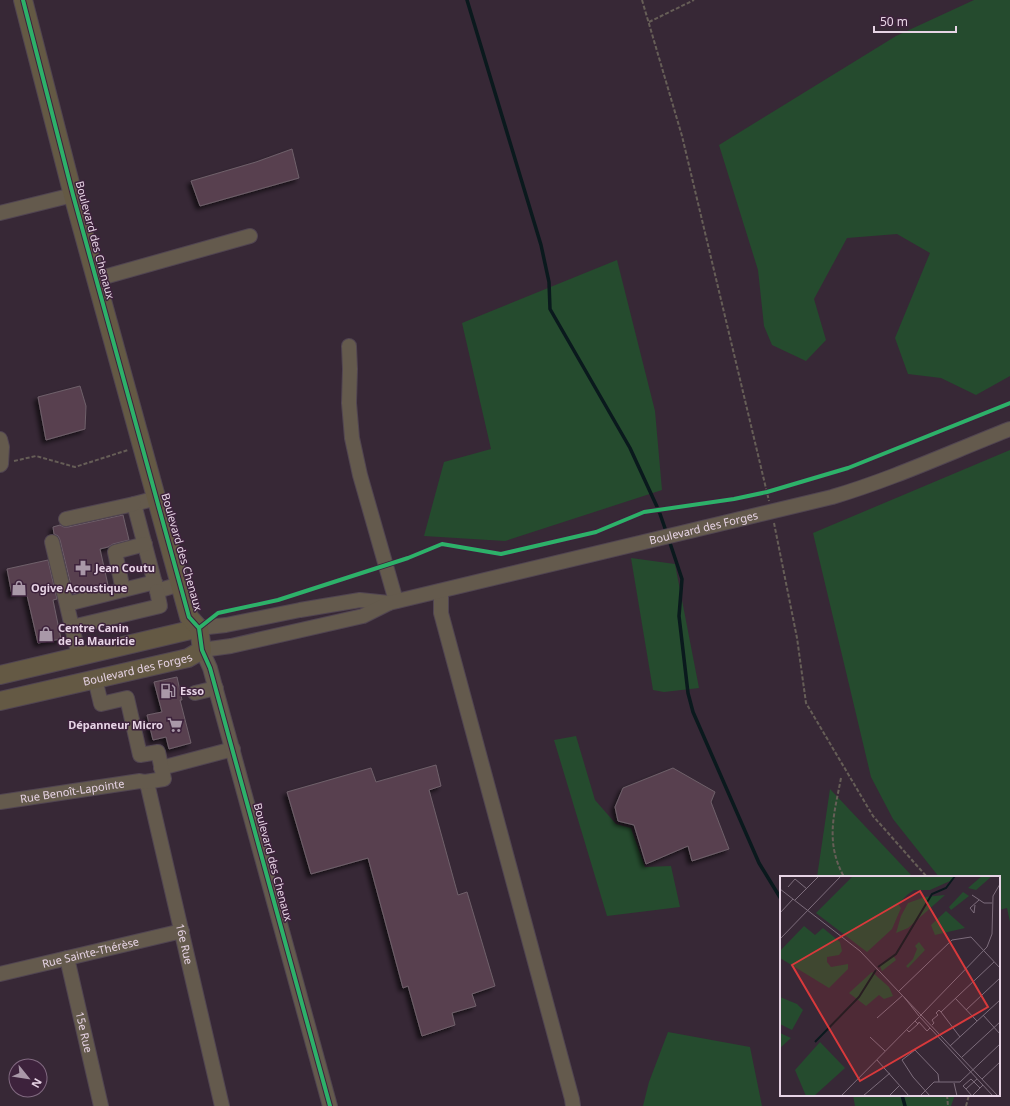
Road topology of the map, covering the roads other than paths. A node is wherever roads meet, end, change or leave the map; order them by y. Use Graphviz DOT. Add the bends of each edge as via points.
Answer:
graph roads {
  1 [pos="23,0"];
  2 [pos="73,195"];
  3 [pos="0,213"];
  4 [pos="250,236"];
  5 [pos="97,279"];
  6 [pos="349,346"];
  7 [pos="1010,428"];
  8 [pos="0,439"];
  9 [pos="1,464"];
  10 [pos="157,498"];
  11 [pos="134,504"];
  12 [pos="66,519"];
  13 [pos="52,542"];
  14 [pos="145,544"];
  15 [pos="180,584"];
  16 [pos="156,586"];
  17 [pos="123,590"];
  18 [pos="442,590"];
  19 [pos="392,602"];
  20 [pos="67,604"];
  21 [pos="72,627"];
  22 [pos="199,628"];
  23 [pos="202,650"];
  24 [pos="79,656"];
  25 [pos="0,675"];
  26 [pos="95,679"];
  27 [pos="216,688"];
  28 [pos="195,693"];
  29 [pos="0,701"];
  30 [pos="233,749"];
  31 [pos="161,768"];
  32 [pos="145,782"];
  33 [pos="0,802"];
  34 [pos="182,931"];
  35 [pos="67,958"];
  36 [pos="0,974"];
  37 [pos="101,1106"];
  38 [pos="222,1106"];
  39 [pos="330,1106"];
  40 [pos="573,1106"];
  1 -- 2 [label="main road, Boulevard des Chenaux"];
  2 -- 3 [label="street"];
  2 -- 5 [label="main road, Boulevard des Chenaux"];
  4 -- 5 [label="street"];
  5 -- 10 [label="main road, Boulevard des Chenaux"];
  6 -- 19 [label="street" via="352,438"];
  7 -- 18 [label="street, Boulevard des Forges" via="905,472 832,497"];
  8 -- 9 [label="street"];
  10 -- 11 [label="street"];
  10 -- 15 [label="main road, Boulevard des Chenaux"];
  11 -- 12 [label="street"];
  11 -- 14 [label="street"];
  13 -- 20 [label="street"];
  14 -- 16 [label="street"];
  14 -- 17 [label="street" via="115,552"];
  15 -- 16 [label="street"];
  15 -- 22 [label="main road, Boulevard des Chenaux" via="189,616"];
  16 -- 17 [label="street"];
  16 -- 21 [label="street" via="160,606"];
  17 -- 20 [label="street"];
  18 -- 19 [label="street, Boulevard des Forges"];
  18 -- 40 [label="street" via="441,613"];
  19 -- 22 [label="street, Boulevard des Forges" via="360,600"];
  19 -- 23 [label="street, Boulevard des Forges" via="363,616 231,646"];
  20 -- 21 [label="street"];
  21 -- 24 [label="street"];
  22 -- 23 [label="main road, Boulevard des Chenaux"];
  22 -- 24 [label="main road, Boulevard des Forges"];
  23 -- 26 [label="main road, Boulevard des Forges" via="188,658"];
  23 -- 27 [label="street, Boulevard des Chenaux"];
  24 -- 25 [label="main road, Boulevard des Forges"];
  26 -- 29 [label="main road, Boulevard des Forges"];
  26 -- 31 [label="street" via="101,704 127,698 140,755 158,752"];
  27 -- 28 [label="street"];
  27 -- 30 [label="street, Boulevard des Chenaux"];
  30 -- 31 [label="street"];
  30 -- 39 [label="street, Boulevard des Chenaux"];
  31 -- 32 [label="street, Rue Benoît-Lapointe" via="164,779"];
  32 -- 33 [label="street, Rue Benoît-Lapointe"];
  32 -- 34 [label="street, 16e Rue"];
  34 -- 35 [label="street, Rue Sainte-Thérèse"];
  34 -- 38 [label="street, 16e Rue"];
  35 -- 36 [label="street, Rue Sainte-Thérèse"];
  35 -- 37 [label="street, 15e Rue"];
}
